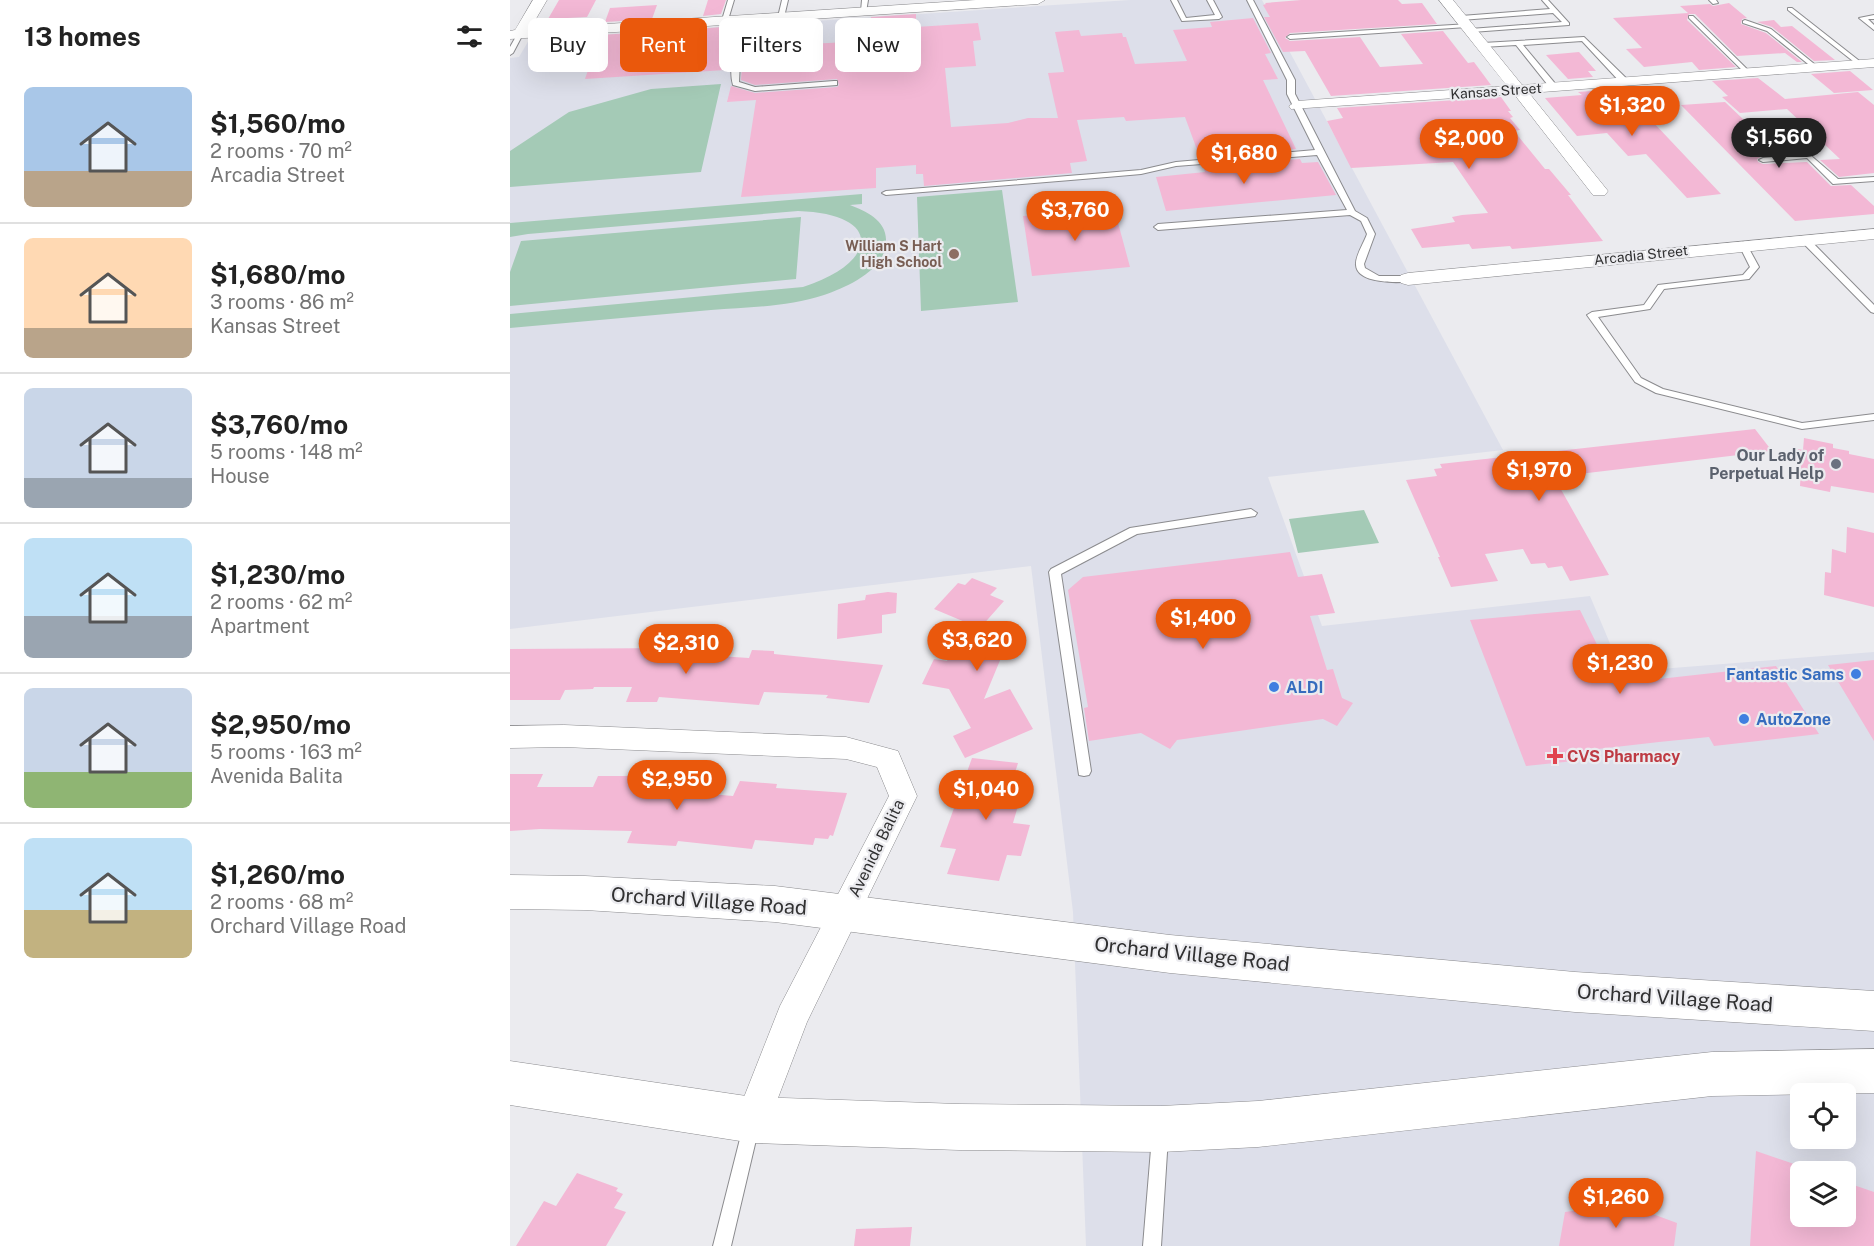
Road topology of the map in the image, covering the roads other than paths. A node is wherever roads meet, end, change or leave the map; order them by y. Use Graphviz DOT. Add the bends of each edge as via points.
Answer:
graph roads {
  1 [pos="540,0"];
  2 [pos="730,0"];
  3 [pos="785,0"];
  4 [pos="1036,0"];
  5 [pos="1174,0"];
  6 [pos="1210,0"];
  7 [pos="1250,0"];
  8 [pos="1446,0"];
  9 [pos="1545,0"];
  10 [pos="916,4"];
  11 [pos="865,6"];
  12 [pos="1790,9"];
  13 [pos="1555,11"];
  14 [pos="781,17"];
  15 [pos="1690,17"];
  16 [pos="1874,17"];
  17 [pos="726,18"];
  18 [pos="764,18"];
  19 [pos="719,20"];
  20 [pos="1745,22"];
  21 [pos="1467,24"];
  22 [pos="1874,28"];
  23 [pos="515,34"];
  24 [pos="1290,37"];
  25 [pos="1518,43"];
  26 [pos="1483,45"];
  27 [pos="510,53"];
  28 [pos="1867,64"];
  29 [pos="1815,68"];
  30 [pos="735,72"];
  31 [pos="1748,73"];
  32 [pos="1624,81"];
  33 [pos="834,84"];
  34 [pos="1554,87"];
  35 [pos="1517,90"];
  36 [pos="1297,106"];
  37 [pos="1320,152"];
  38 [pos="1763,160"];
  39 [pos="1874,179"];
  40 [pos="1599,191"];
  41 [pos="886,193"];
  42 [pos="1352,212"];
  43 [pos="1158,227"];
  44 [pos="1874,234"];
  45 [pos="1805,240"];
  46 [pos="1743,245"];
  47 [pos="1408,279"];
  48 [pos="1874,310"];
  49 [pos="1874,417"];
  50 [pos="1251,513"];
  51 [pos="510,737"];
  52 [pos="1084,771"];
  53 [pos="510,892"];
  54 [pos="844,911"];
  55 [pos="1874,1011"];
  56 [pos="1874,1071"];
  57 [pos="510,1083"];
  58 [pos="753,1120"];
  59 [pos="1161,1129"];
  60 [pos="722,1246"];
  61 [pos="1152,1246"];
  1 -- 23 [label="street"];
  2 -- 17 [label="lane"];
  3 -- 14 [label="lane"];
  4 -- 10 [label="street"];
  5 -- 6 [label="lane" via="1184,20 1219,17"];
  7 -- 36 [label="lane" via="1291,80 1291,94"];
  8 -- 21 [label="street"];
  9 -- 13 [label="lane"];
  10 -- 11 [label="street"];
  11 -- 14 [label="street"];
  12 -- 28 [label="lane"];
  13 -- 21 [label="lane"];
  13 -- 21 [label="lane" via="1567,24"];
  14 -- 18 [label="street"];
  15 -- 31 [label="lane"];
  16 -- 22 [label="lane" via="1862,18"];
  19 -- 23 [label="street"];
  20 -- 29 [label="lane" via="1769,30"];
  21 -- 24 [label="lane"];
  21 -- 26 [label="street"];
  23 -- 27 [label="lane"];
  25 -- 26 [label="lane"];
  25 -- 32 [label="lane" via="1584,39"];
  25 -- 34 [label="lane"];
  26 -- 35 [label="street"];
  28 -- 29 [label="street, Kansas Street"];
  29 -- 31 [label="street, Kansas Street"];
  30 -- 33 [label="lane" via="736,83 755,89"];
  31 -- 32 [label="street, Kansas Street"];
  32 -- 34 [label="street, Kansas Street"];
  34 -- 35 [label="street, Kansas Street"];
  35 -- 36 [label="street, Kansas Street"];
  35 -- 40 [label="street"];
  36 -- 37 [label="lane"];
  37 -- 41 [label="lane"];
  37 -- 42 [label="lane"];
  38 -- 39 [label="lane" via="1809,156 1836,182"];
  42 -- 43 [label="lane"];
  42 -- 47 [label="lane" via="1364,220 1371,234 1361,269 1373,278"];
  44 -- 45 [label="street, Arcadia Street"];
  45 -- 46 [label="street, Arcadia Street"];
  45 -- 48 [label="lane"];
  46 -- 47 [label="street, Arcadia Street"];
  46 -- 49 [label="lane" via="1755,267 1746,277 1661,287 1647,307 1592,315 1638,380 1660,391 1802,426"];
  50 -- 52 [label="lane" via="1134,531 1055,572"];
  51 -- 54 [label="street, Avenida Balita" via="846,748 888,759 903,796"];
  53 -- 54 [label="main road, Orchard Village Road" via="596,893"];
  54 -- 55 [label="main road, Orchard Village Road" via="1182,955 1575,992"];
  54 -- 58 [label="street, Avenida Balita" via="792,1017"];
  56 -- 59 [label="main road" via="1712,1074 1258,1124"];
  57 -- 58 [label="main road"];
  58 -- 59 [label="main road"];
  58 -- 60 [label="lane"];
  59 -- 61 [label="lane"];
}
